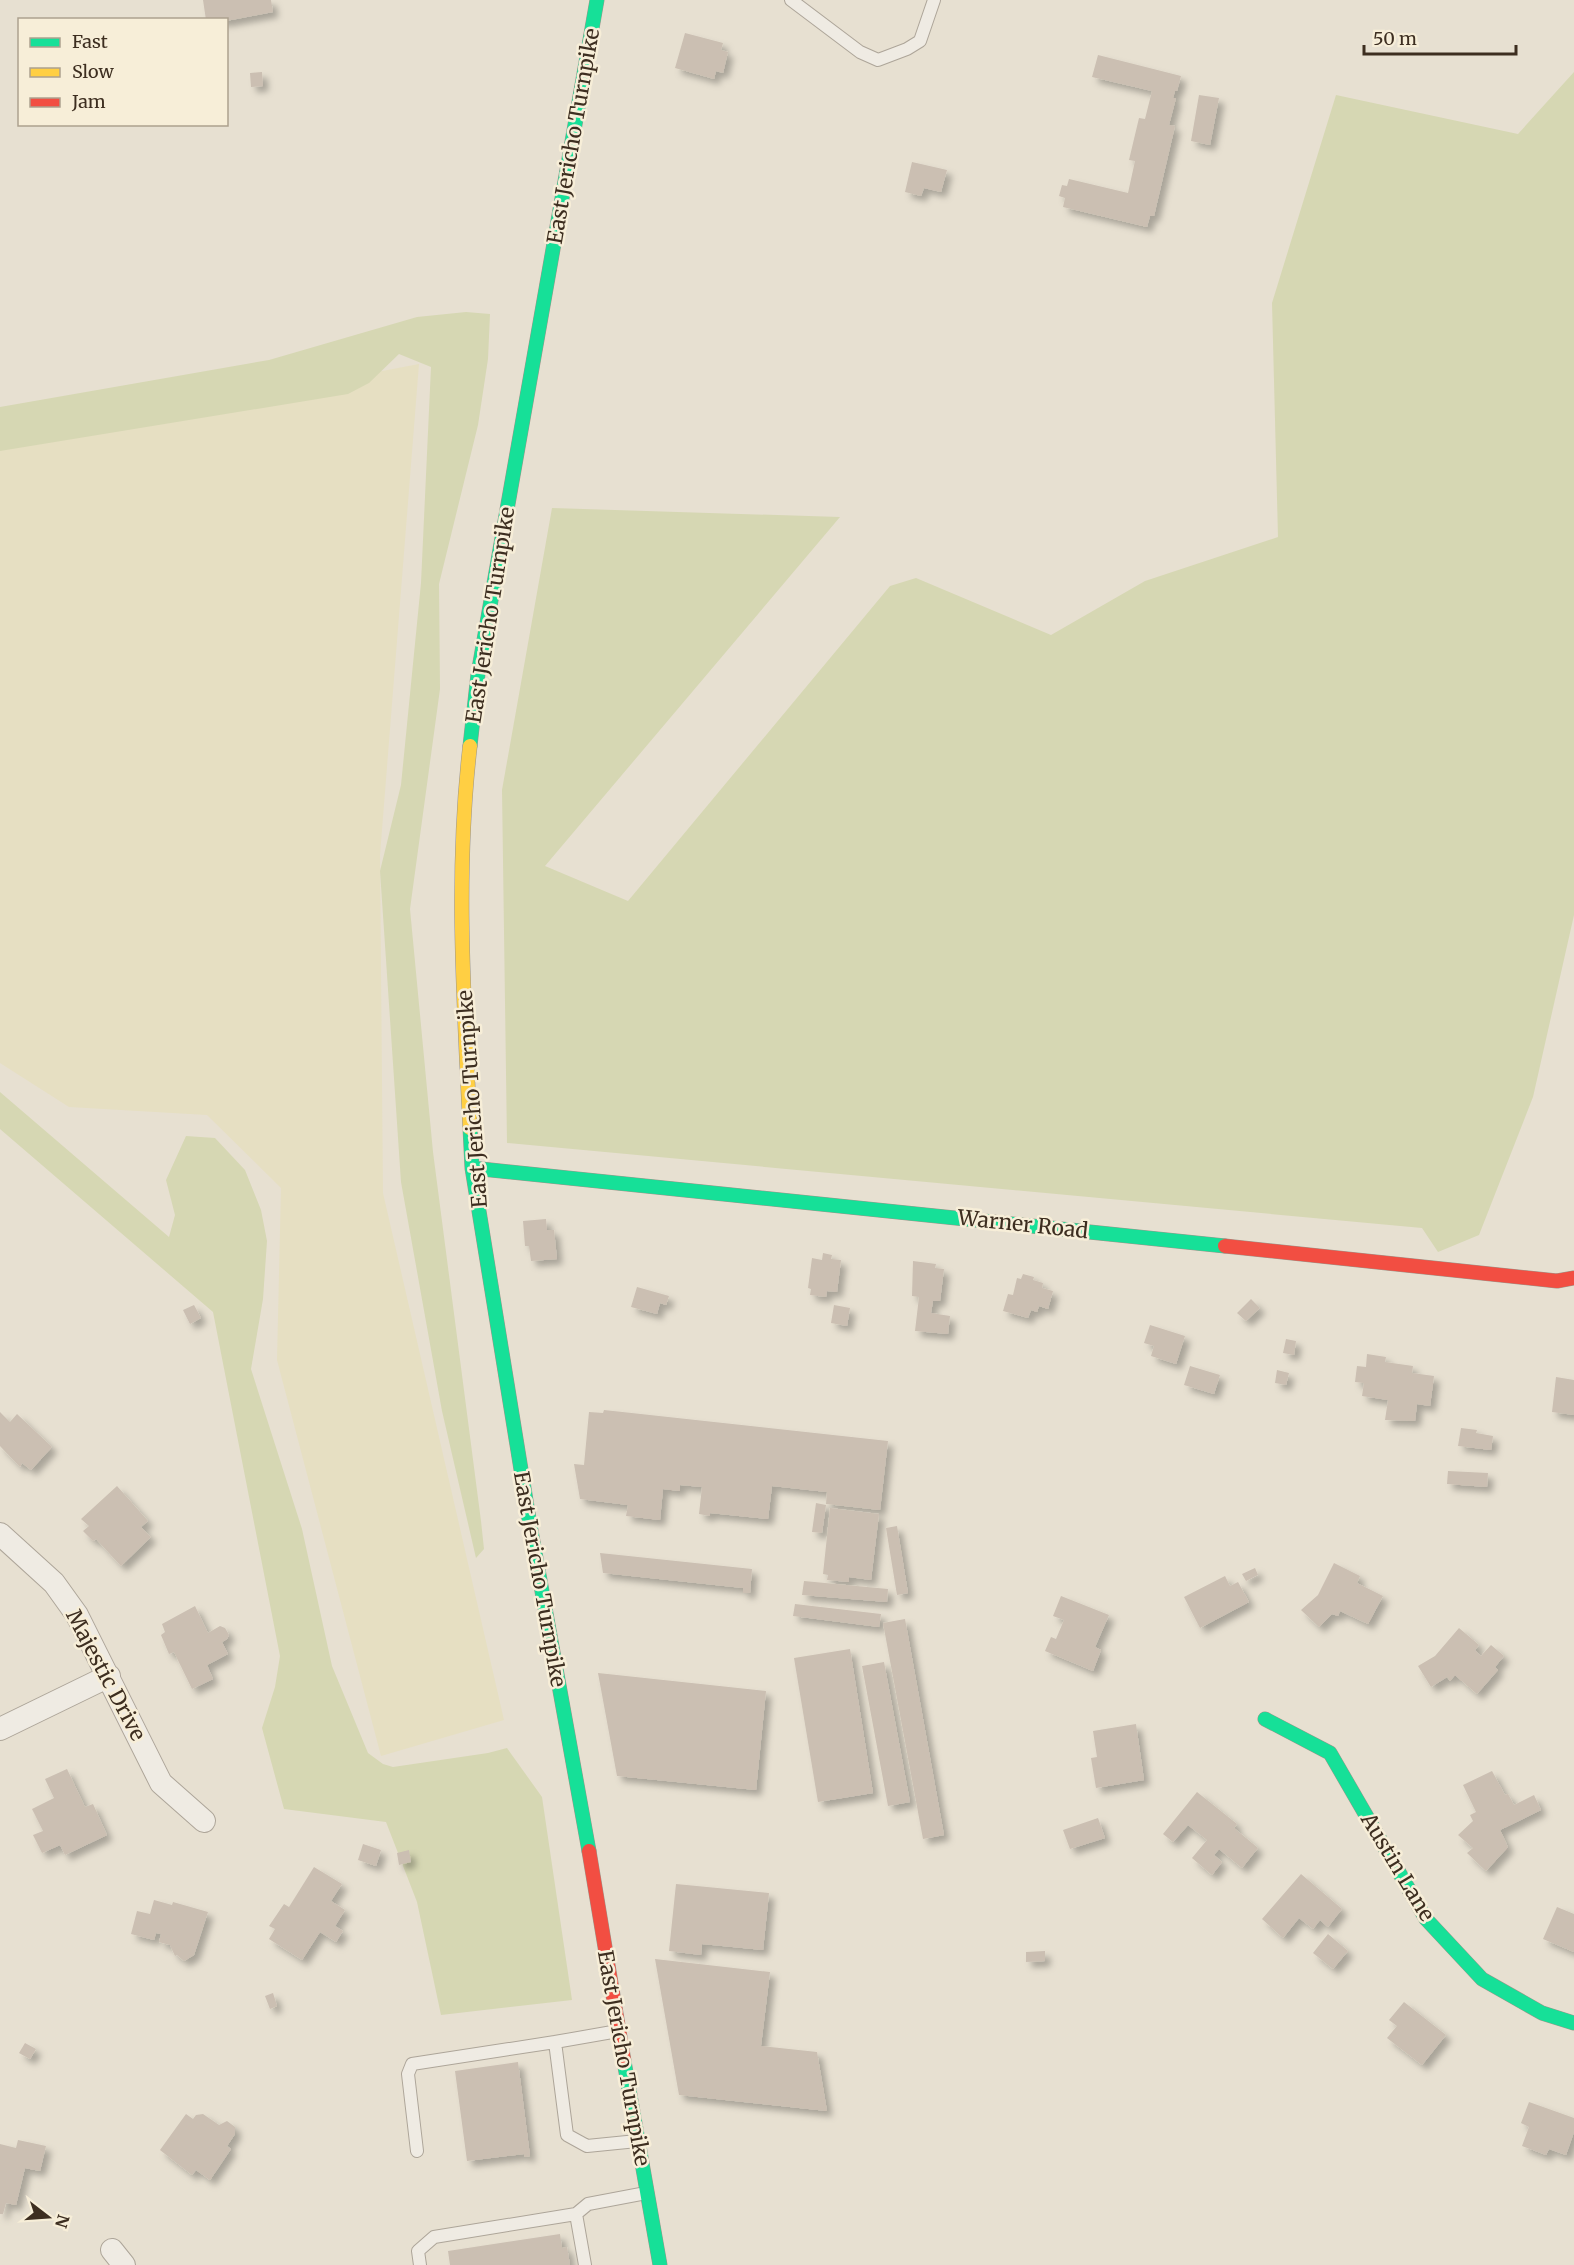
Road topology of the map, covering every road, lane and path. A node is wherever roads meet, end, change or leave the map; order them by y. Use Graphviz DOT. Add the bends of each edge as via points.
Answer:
graph roads {
  1 [pos="597,0"];
  2 [pos="791,0"];
  3 [pos="934,0"];
  4 [pos="472,1168"];
  5 [pos="1574,1278"];
  6 [pos="0,1534"];
  7 [pos="109,1677"];
  8 [pos="1265,1719"];
  9 [pos="0,1729"];
  10 [pos="204,1821"];
  11 [pos="1574,2023"];
  12 [pos="619,2031"];
  13 [pos="555,2042"];
  14 [pos="638,2141"];
  15 [pos="417,2151"];
  16 [pos="647,2193"];
  17 [pos="576,2214"];
  18 [pos="420,2265"];
  19 [pos="585,2265"];
  20 [pos="660,2265"];
  1 -- 4 [label="main road, East Jericho Turnpike" via="478,674 463,804 462,950"];
  2 -- 3 [label="lane" via="860,52 878,60 920,41"];
  4 -- 5 [label="main road, Warner Road" via="1545,1280"];
  4 -- 12 [label="main road, East Jericho Turnpike"];
  6 -- 7 [label="street, Majestic Drive" via="54,1583 77,1615"];
  7 -- 9 [label="street"];
  7 -- 10 [label="street, Majestic Drive" via="161,1783"];
  8 -- 11 [label="main road, Austin Lane" via="1330,1752 1426,1919 1482,1979 1542,2013"];
  12 -- 13 [label="lane"];
  12 -- 14 [label="main road, East Jericho Turnpike"];
  13 -- 14 [label="lane" via="567,2135 587,2146"];
  13 -- 15 [label="lane" via="412,2064 408,2074"];
  14 -- 16 [label="main road, East Jericho Turnpike"];
  16 -- 17 [label="lane" via="588,2204"];
  16 -- 20 [label="main road, East Jericho Turnpike"];
  17 -- 18 [label="lane" via="434,2237 418,2251"];
  17 -- 19 [label="lane"];
}
